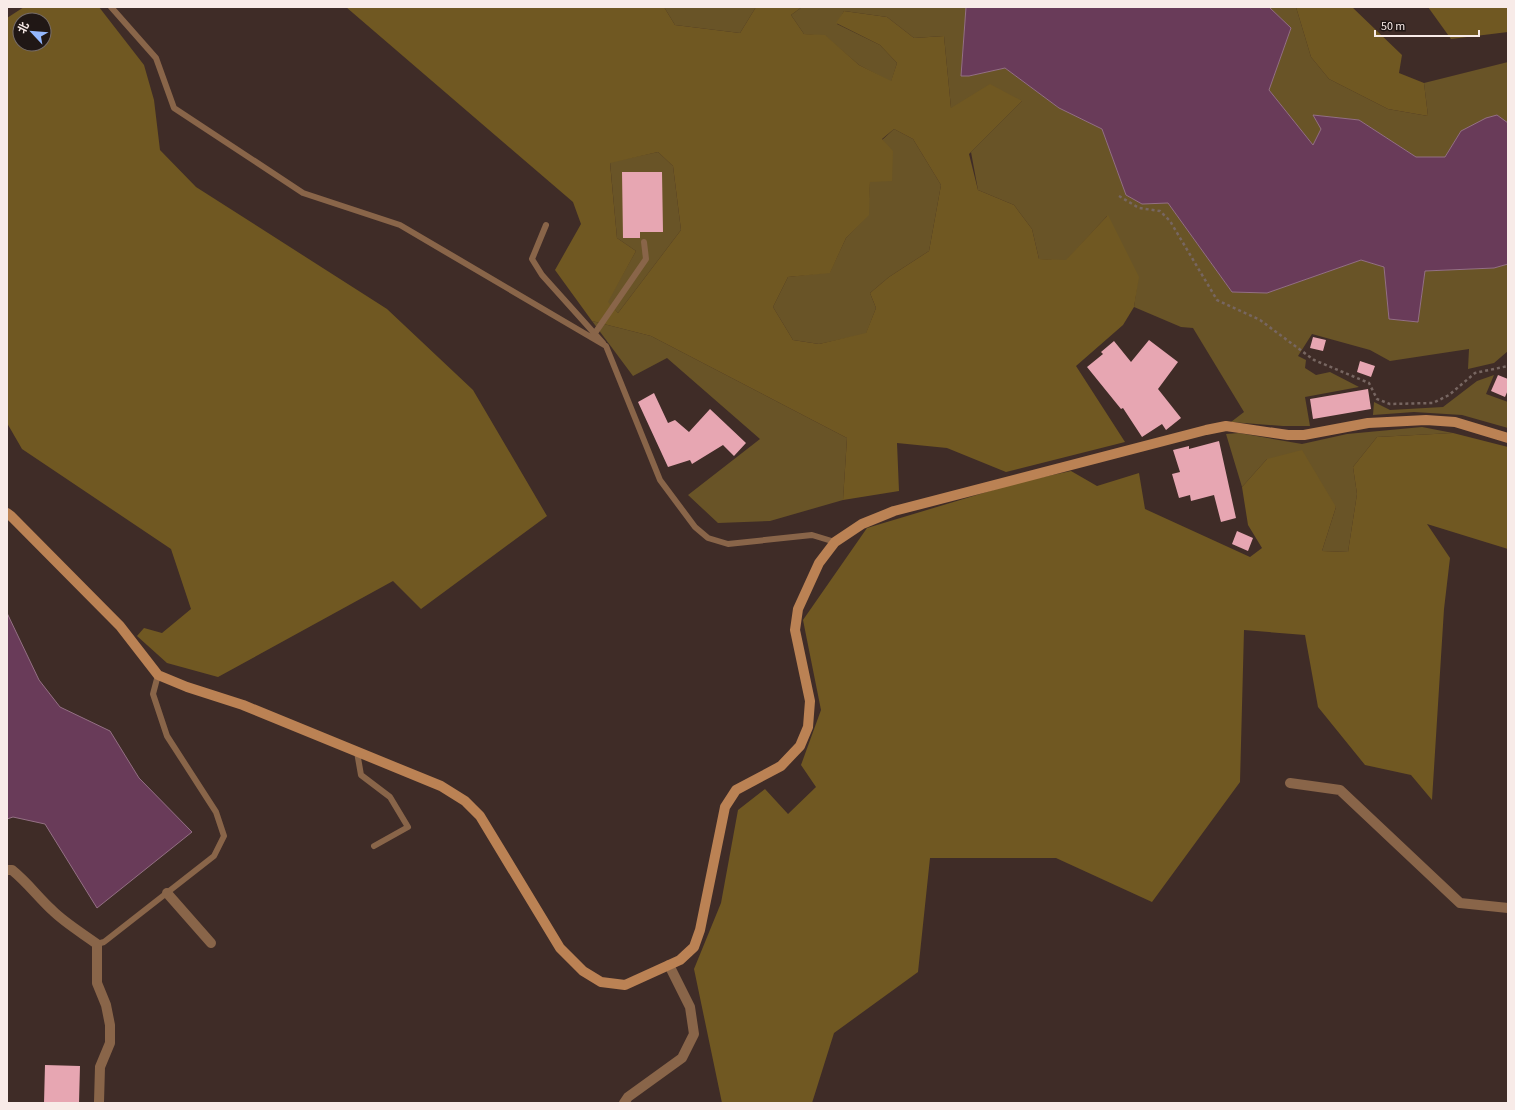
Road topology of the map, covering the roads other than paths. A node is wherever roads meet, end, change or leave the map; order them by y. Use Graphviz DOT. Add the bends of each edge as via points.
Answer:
graph roads {
  1 [pos="111,7"];
  2 [pos="546,225"];
  3 [pos="644,242"];
  4 [pos="595,333"];
  5 [pos="606,346"];
  6 [pos="1508,438"];
  7 [pos="7,514"];
  8 [pos="835,542"];
  9 [pos="158,675"];
  10 [pos="357,752"];
  11 [pos="1290,783"];
  12 [pos="374,846"];
  13 [pos="7,870"];
  14 [pos="167,893"];
  15 [pos="1508,908"];
  16 [pos="211,943"];
  17 [pos="97,944"];
  18 [pos="669,965"];
  19 [pos="98,1102"];
  20 [pos="624,1103"];
  1 -- 5 [label="lane" via="156,58 174,108 303,193 400,225"];
  2 -- 4 [label="lane" via="532,259 542,275"];
  3 -- 4 [label="lane" via="646,259"];
  4 -- 5 [label="lane"];
  5 -- 8 [label="lane" via="660,480 699,531 708,538 728,544 812,535"];
  6 -- 8 [label="street" via="1455,422 1426,420 1368,423 1304,435 1226,426 894,511 862,524"];
  7 -- 9 [label="street" via="120,626"];
  8 -- 18 [label="street" via="819,563 798,609 795,630 810,701 808,727 800,746 781,766 736,790 725,807 700,930 694,947 680,960"];
  9 -- 10 [label="street" via="243,705"];
  9 -- 14 [label="lane" via="153,694 167,736 216,812 224,836 214,856"];
  10 -- 12 [label="lane" via="361,775 390,797 408,827"];
  10 -- 18 [label="street" via="441,786 465,801 480,816 560,948 583,971 601,982 626,985"];
  11 -- 15 [label="street" via="1340,790 1460,903"];
  13 -- 17 [label="street" via="12,870 26,881 53,912"];
  14 -- 16 [label="street"];
  14 -- 17 [label="lane" via="104,942"];
  17 -- 19 [label="street" via="97,983 110,1025 110,1043 100,1067"];
  18 -- 20 [label="street" via="690,1007 694,1034 682,1058 628,1097"];
}
